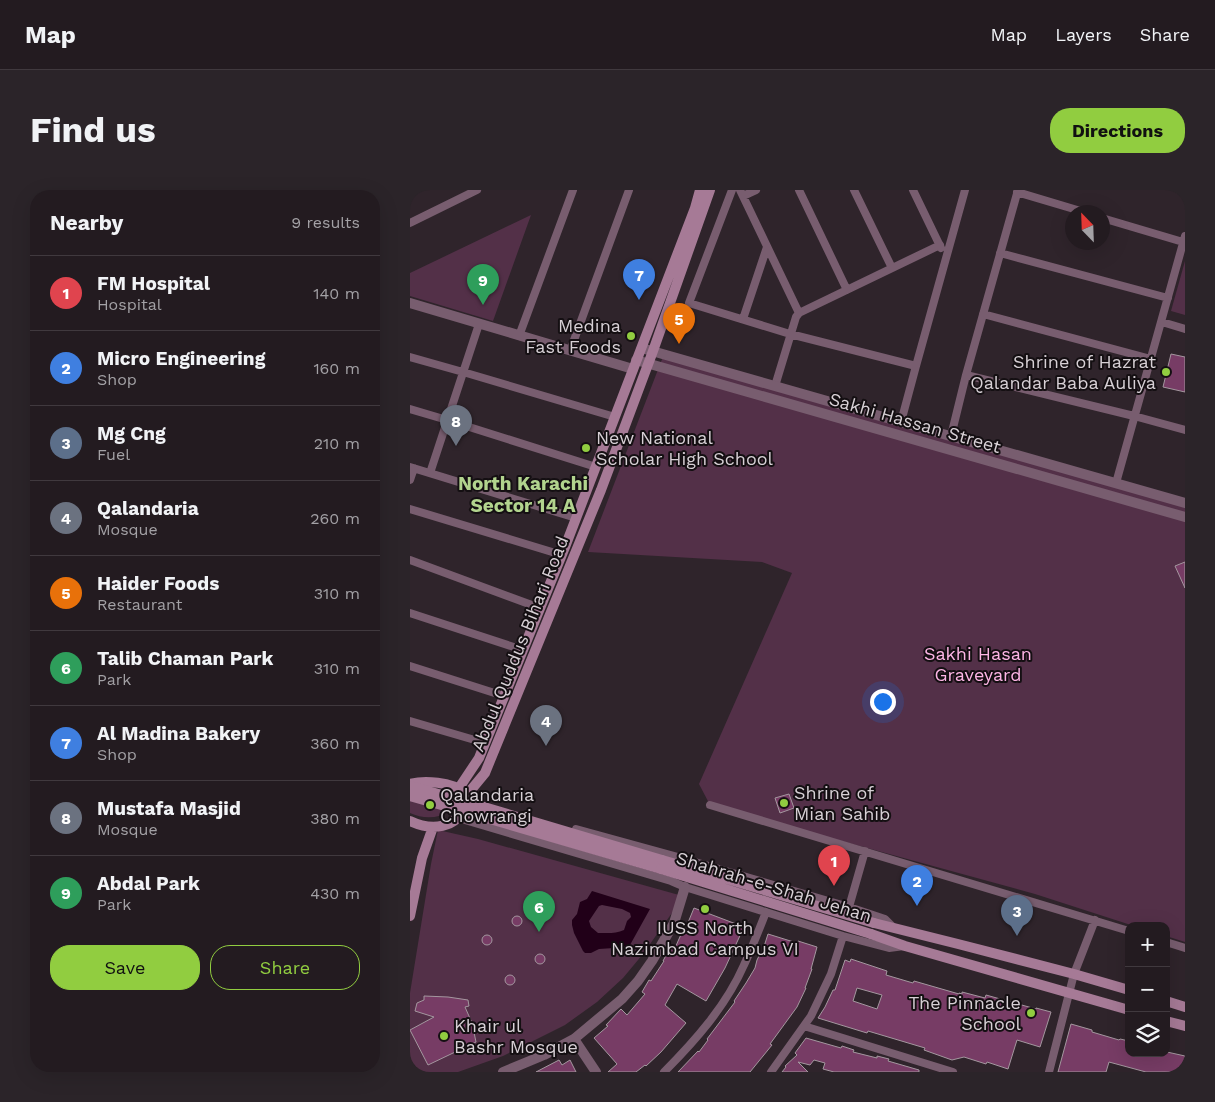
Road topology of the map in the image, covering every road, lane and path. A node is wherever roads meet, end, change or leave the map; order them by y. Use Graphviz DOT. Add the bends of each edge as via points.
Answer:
graph roads {
  1 [pos="477,190"];
  2 [pos="573,190"];
  3 [pos="629,190"];
  4 [pos="700,190"];
  5 [pos="710,190"];
  6 [pos="732,190"];
  7 [pos="756,190"];
  8 [pos="798,190"];
  9 [pos="854,190"];
  10 [pos="913,190"];
  11 [pos="965,190"];
  12 [pos="1017,191"];
  13 [pos="741,193"];
  14 [pos="1065,206"];
  15 [pos="1110,220"];
  16 [pos="410,222"];
  17 [pos="1184,239"];
  18 [pos="940,245"];
  19 [pos="767,247"];
  20 [pos="1000,254"];
  21 [pos="946,258"];
  22 [pos="892,268"];
  23 [pos="847,290"];
  24 [pos="1168,298"];
  25 [pos="410,303"];
  26 [pos="799,313"];
  27 [pos="983,314"];
  28 [pos="743,320"];
  29 [pos="1162,322"];
  30 [pos="479,324"];
  31 [pos="1185,329"];
  32 [pos="790,334"];
  33 [pos="519,336"];
  34 [pos="641,348"];
  35 [pos="570,351"];
  36 [pos="653,351"];
  37 [pos="410,357"];
  38 [pos="1151,358"];
  39 [pos="648,364"];
  40 [pos="635,365"];
  41 [pos="916,366"];
  42 [pos="463,372"];
  43 [pos="966,375"];
  44 [pos="775,386"];
  45 [pos="410,409"];
  46 [pos="1134,416"];
  47 [pos="615,418"];
  48 [pos="447,420"];
  49 [pos="902,422"];
  50 [pos="1185,430"];
  51 [pos="951,436"];
  52 [pos="596,467"];
  53 [pos="412,468"];
  54 [pos="430,473"];
  55 [pos="410,480"];
  56 [pos="1116,483"];
  57 [pos="1185,503"];
  58 [pos="410,509"];
  59 [pos="1185,517"];
  60 [pos="576,518"];
  61 [pos="562,555"];
  62 [pos="410,560"];
  63 [pos="540,608"];
  64 [pos="410,612"];
  65 [pos="523,650"];
  66 [pos="410,666"];
  67 [pos="504,696"];
  68 [pos="410,721"];
  69 [pos="485,743"];
  70 [pos="411,784"];
  71 [pos="459,788"];
  72 [pos="410,796"];
  73 [pos="467,798"];
  74 [pos="710,804"];
  75 [pos="458,818"];
  76 [pos="410,821"];
  77 [pos="433,827"];
  78 [pos="865,852"];
  79 [pos="678,857"];
  80 [pos="670,881"];
  81 [pos="685,887"];
  82 [pos="849,908"];
  83 [pos="766,912"];
  84 [pos="410,916"];
  85 [pos="1095,920"];
  86 [pos="895,929"];
  87 [pos="1125,929"];
  88 [pos="842,936"];
  89 [pos="1170,943"];
  90 [pos="906,946"];
  91 [pos="1185,948"];
  92 [pos="1074,974"];
  93 [pos="1125,989"];
  94 [pos="1069,993"];
  95 [pos="1170,1002"];
  96 [pos="1185,1007"];
  97 [pos="1125,1009"];
  98 [pos="1170,1022"];
  99 [pos="804,1026"];
  100 [pos="1185,1026"];
  101 [pos="574,1039"];
  102 [pos="925,1068"];
  103 [pos="503,1072"];
  104 [pos="596,1072"];
  105 [pos="664,1072"];
  106 [pos="771,1072"];
  107 [pos="953,1072"];
  108 [pos="1049,1072"];
  1 -- 16 [label="street"];
  2 -- 33 [label="street"];
  3 -- 35 [label="street"];
  4 -- 34 [label="main road, Abdul Quddus Bihari Road"];
  5 -- 36 [label="main road, Abdul Quddus Bihari Road"];
  6 -- 28 [label="street" via="688,303"];
  7 -- 13 [label="street"];
  8 -- 23 [label="street"];
  9 -- 22 [label="street"];
  10 -- 18 [label="street"];
  11 -- 21 [label="street"];
  12 -- 14 [label="street"];
  12 -- 20 [label="street"];
  13 -- 19 [label="street"];
  15 -- 17 [label="street"];
  17 -- 24 [label="street"];
  18 -- 21 [label="street"];
  18 -- 22 [label="street"];
  19 -- 26 [label="street"];
  19 -- 28 [label="street"];
  20 -- 24 [label="street"];
  20 -- 27 [label="street"];
  21 -- 41 [label="street"];
  22 -- 23 [label="street"];
  23 -- 26 [label="street"];
  24 -- 29 [label="street"];
  25 -- 30 [label="street, Sakhi Hassan Street"];
  26 -- 32 [label="street"];
  27 -- 38 [label="street"];
  27 -- 43 [label="street"];
  28 -- 32 [label="street"];
  29 -- 31 [label="street"];
  29 -- 38 [label="street"];
  30 -- 33 [label="street, Sakhi Hassan Street"];
  30 -- 42 [label="street"];
  32 -- 41 [label="street"];
  32 -- 44 [label="street"];
  33 -- 35 [label="street, Sakhi Hassan Street"];
  34 -- 36 [label="street, Sakhi Hassan Street"];
  34 -- 40 [label="main road, Abdul Quddus Bihari Road"];
  35 -- 40 [label="street, Sakhi Hassan Street"];
  36 -- 39 [label="main road, Abdul Quddus Bihari Road"];
  36 -- 44 [label="street, Sakhi Hassan Street"];
  37 -- 42 [label="street"];
  38 -- 46 [label="street"];
  39 -- 40 [label="street, Sakhi Hassan Street"];
  39 -- 59 [label="street, Sakhi Hassan Street"];
  39 -- 73 [label="main road, Abdul Quddus Bihari Road" via="601,490 485,773"];
  40 -- 47 [label="main road, Abdul Quddus Bihari Road"];
  41 -- 49 [label="street"];
  42 -- 47 [label="street"];
  42 -- 48 [label="street"];
  43 -- 46 [label="street"];
  43 -- 51 [label="street"];
  44 -- 49 [label="street, Sakhi Hassan Street"];
  45 -- 48 [label="street"];
  46 -- 50 [label="street"];
  46 -- 56 [label="street"];
  47 -- 52 [label="main road, Abdul Quddus Bihari Road"];
  48 -- 52 [label="street"];
  48 -- 54 [label="street"];
  49 -- 51 [label="street, Sakhi Hassan Street"];
  51 -- 56 [label="street, Sakhi Hassan Street"];
  52 -- 60 [label="main road, Abdul Quddus Bihari Road"];
  53 -- 54 [label="street"];
  53 -- 55 [label="street"];
  54 -- 60 [label="street"];
  56 -- 57 [label="street, Sakhi Hassan Street"];
  58 -- 61 [label="street"];
  60 -- 61 [label="main road, Abdul Quddus Bihari Road"];
  61 -- 63 [label="main road, Abdul Quddus Bihari Road"];
  62 -- 63 [label="street"];
  63 -- 65 [label="main road, Abdul Quddus Bihari Road"];
  64 -- 65 [label="street"];
  65 -- 67 [label="main road, Abdul Quddus Bihari Road"];
  66 -- 67 [label="street"];
  67 -- 69 [label="main road, Abdul Quddus Bihari Road"];
  68 -- 69 [label="street"];
  69 -- 71 [label="main road, Abdul Quddus Bihari Road"];
  70 -- 71 [label="main road" via="424,782"];
  70 -- 86 [label="main road, Shahrah-e-Shah Jehan, bridge"];
  71 -- 73 [label="main road"];
  72 -- 90 [label="main road, Shahrah-e-Shah Jehan, bridge"];
  73 -- 75 [label="main road, Abdul Quddus Bihari Road"];
  73 -- 79 [label="street"];
  74 -- 78 [label="street"];
  75 -- 77 [label="main road" via="450,824"];
  75 -- 80 [label="street"];
  76 -- 77 [label="main road"];
  77 -- 84 [label="main road" via="422,858"];
  78 -- 82 [label="street"];
  78 -- 85 [label="street"];
  79 -- 80 [label="street"];
  79 -- 82 [label="street"];
  80 -- 81 [label="street"];
  81 -- 83 [label="street"];
  81 -- 101 [label="street" via="674,923 648,968 622,999"];
  82 -- 86 [label="street" via="885,919"];
  83 -- 88 [label="street"];
  83 -- 105 [label="street" via="734,985 690,1046"];
  85 -- 87 [label="street"];
  85 -- 92 [label="street"];
  86 -- 92 [label="main road, Shahrah-e-Shah Jehan"];
  88 -- 90 [label="street" via="889,948"];
  88 -- 99 [label="street" via="831,974"];
  89 -- 91 [label="street"];
  90 -- 94 [label="main road, Shahrah-e-Shah Jehan"];
  92 -- 93 [label="main road, Shahrah-e-Shah Jehan"];
  92 -- 94 [label="street"];
  94 -- 97 [label="main road, Shahrah-e-Shah Jehan"];
  94 -- 108 [label="street"];
  95 -- 96 [label="main road"];
  98 -- 100 [label="main road"];
  99 -- 102 [label="street"];
  99 -- 106 [label="street"];
  101 -- 103 [label="street"];
  101 -- 104 [label="street"];
  102 -- 107 [label="street"];
}
